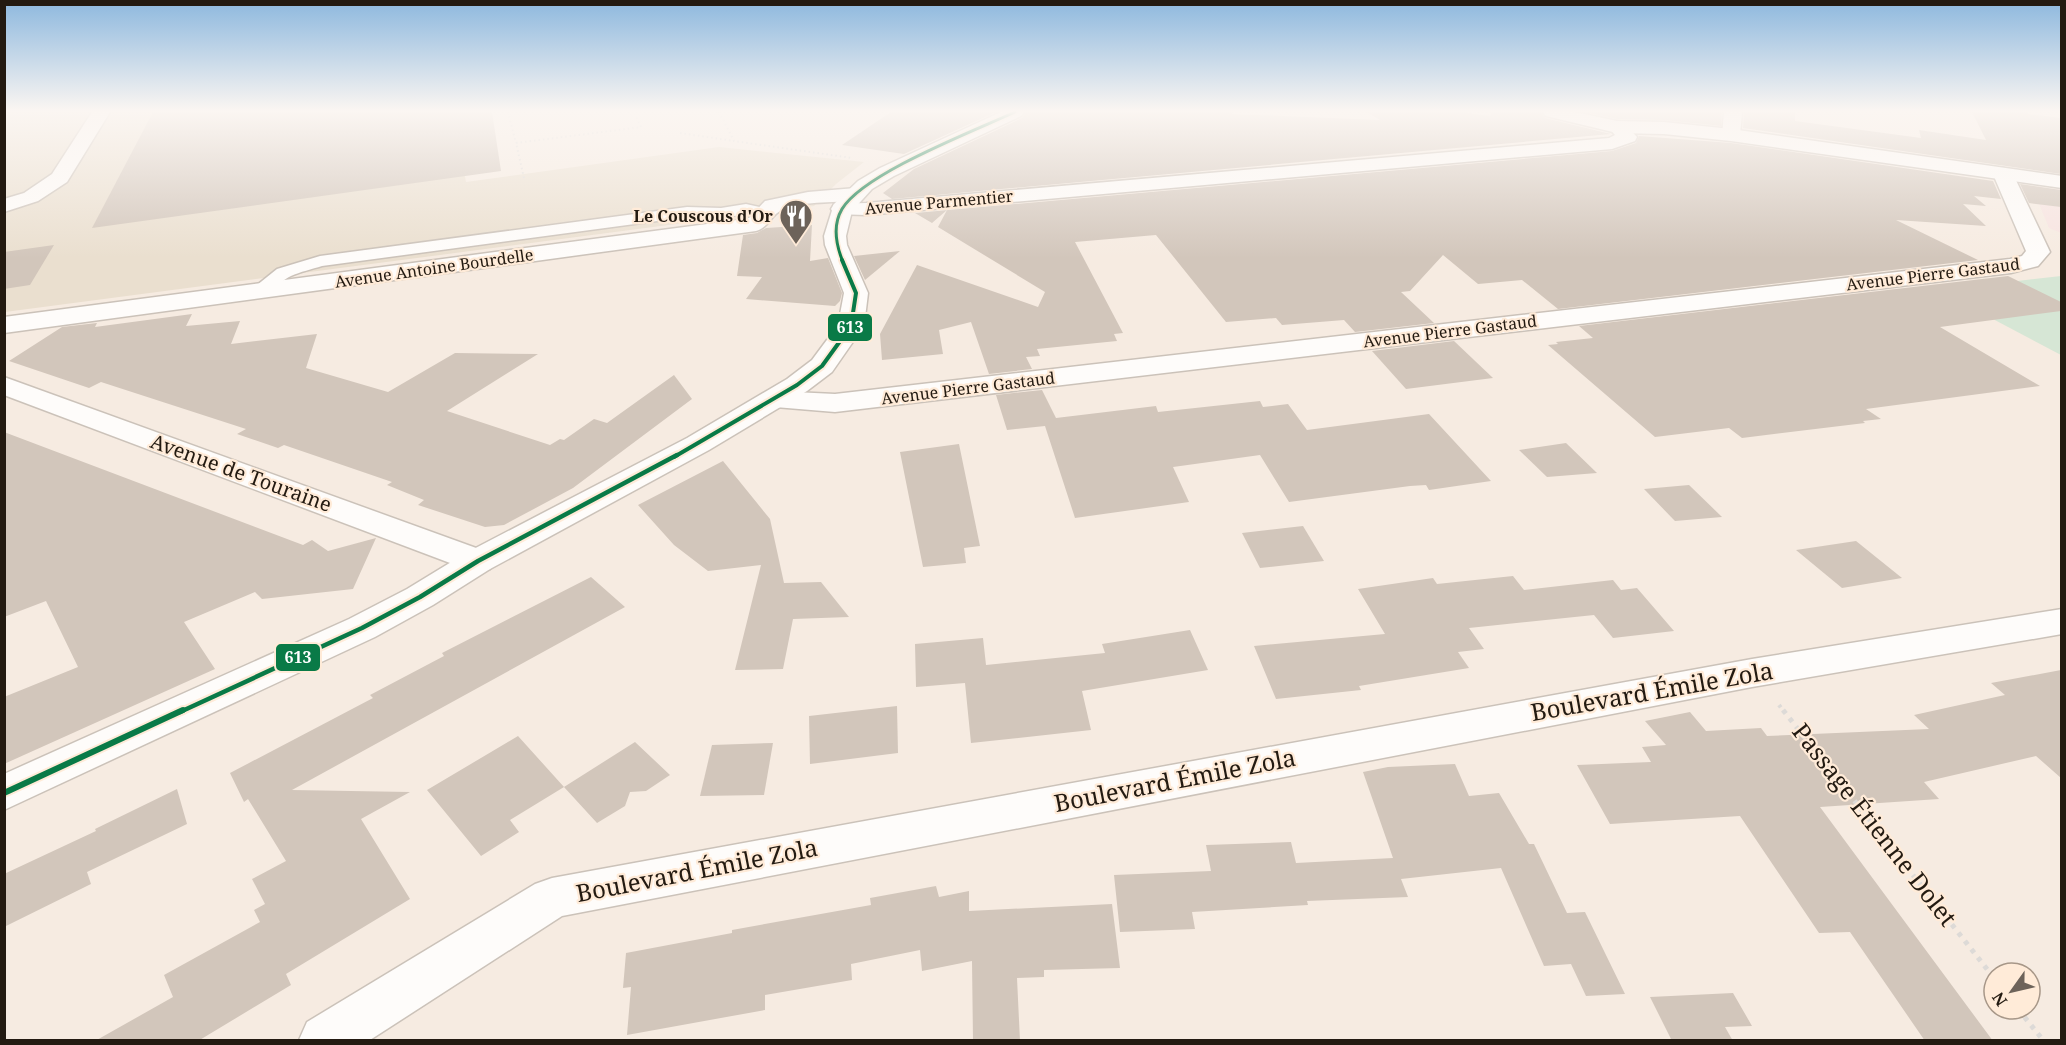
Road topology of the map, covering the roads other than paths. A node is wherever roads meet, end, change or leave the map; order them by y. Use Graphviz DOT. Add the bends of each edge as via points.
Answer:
graph roads {
  1 [pos="70,161"];
  2 [pos="909,161"];
  3 [pos="1411,161"];
  4 [pos="1911,161"];
  5 [pos="2003,174"];
  6 [pos="2061,182"];
  7 [pos="849,201"];
  8 [pos="4,206"];
  9 [pos="4,325"];
  10 [pos="4,385"];
  11 [pos="773,400"];
  12 [pos="478,561"];
  13 [pos="2061,621"];
  14 [pos="4,793"];
  15 [pos="325,1041"];
  1 -- 8 [label="street" via="60,178 31,197"];
  2 -- 7 [label="street" via="865,185"];
  3 -- 7 [label="street, Avenue Parmentier" via="866,209"];
  4 -- 5 [label="street"];
  5 -- 6 [label="street"];
  5 -- 11 [label="street, Avenue Pierre Gastaud" via="2038,252 2030,261 2010,266 835,403"];
  7 -- 9 [label="street, Avenue Antoine Bourdelle" via="808,198 773,206 756,224 725,220 256,293"];
  7 -- 11 [label="street" via="835,236 856,293 850,326 822,366"];
  10 -- 12 [label="street, Avenue de Touraine"];
  11 -- 12 [label="street"];
  12 -- 14 [label="street" via="362,628"];
  13 -- 15 [label="street, Boulevard Émile Zola" via="1752,673 552,898"];
}
